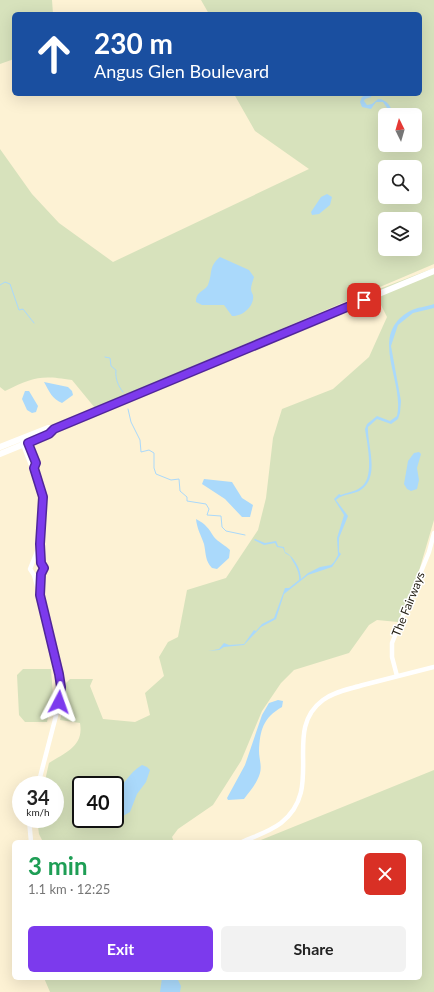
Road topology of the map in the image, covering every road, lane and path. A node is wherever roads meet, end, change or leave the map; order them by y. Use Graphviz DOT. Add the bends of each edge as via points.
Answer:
graph roads {
  1 [pos="434,271"];
  2 [pos="54,429"];
  3 [pos="23,438"];
  4 [pos="26,444"];
  5 [pos="0,447"];
  6 [pos="0,454"];
  7 [pos="434,533"];
  8 [pos="40,544"];
  9 [pos="33,563"];
  10 [pos="41,563"];
  11 [pos="34,574"];
  12 [pos="41,574"];
  13 [pos="40,595"];
  14 [pos="434,667"];
  15 [pos="397,676"];
  16 [pos="40,776"];
  17 [pos="30,828"];
  18 [pos="31,840"];
  19 [pos="246,840"];
  1 -- 2 [label="main road"];
  2 -- 3 [label="main road" via="48,428"];
  2 -- 4 [label="main road" via="49,434"];
  3 -- 4 [label="street"];
  3 -- 5 [label="main road"];
  4 -- 6 [label="main road"];
  4 -- 8 [label="street" via="43,497"];
  7 -- 15 [label="street, The Fairways" via="429,552 392,643 392,657"];
  8 -- 9 [label="street"];
  8 -- 10 [label="street"];
  9 -- 10 [label="street"];
  9 -- 11 [label="street" via="30,570"];
  10 -- 12 [label="street" via="44,568"];
  11 -- 12 [label="street"];
  11 -- 13 [label="street"];
  12 -- 13 [label="street"];
  13 -- 16 [label="street" via="61,687"];
  14 -- 15 [label="street"];
  15 -- 19 [label="street" via="335,693 317,705 304,729 303,784 297,804 281,823"];
  17 -- 18 [label="street"];
}
